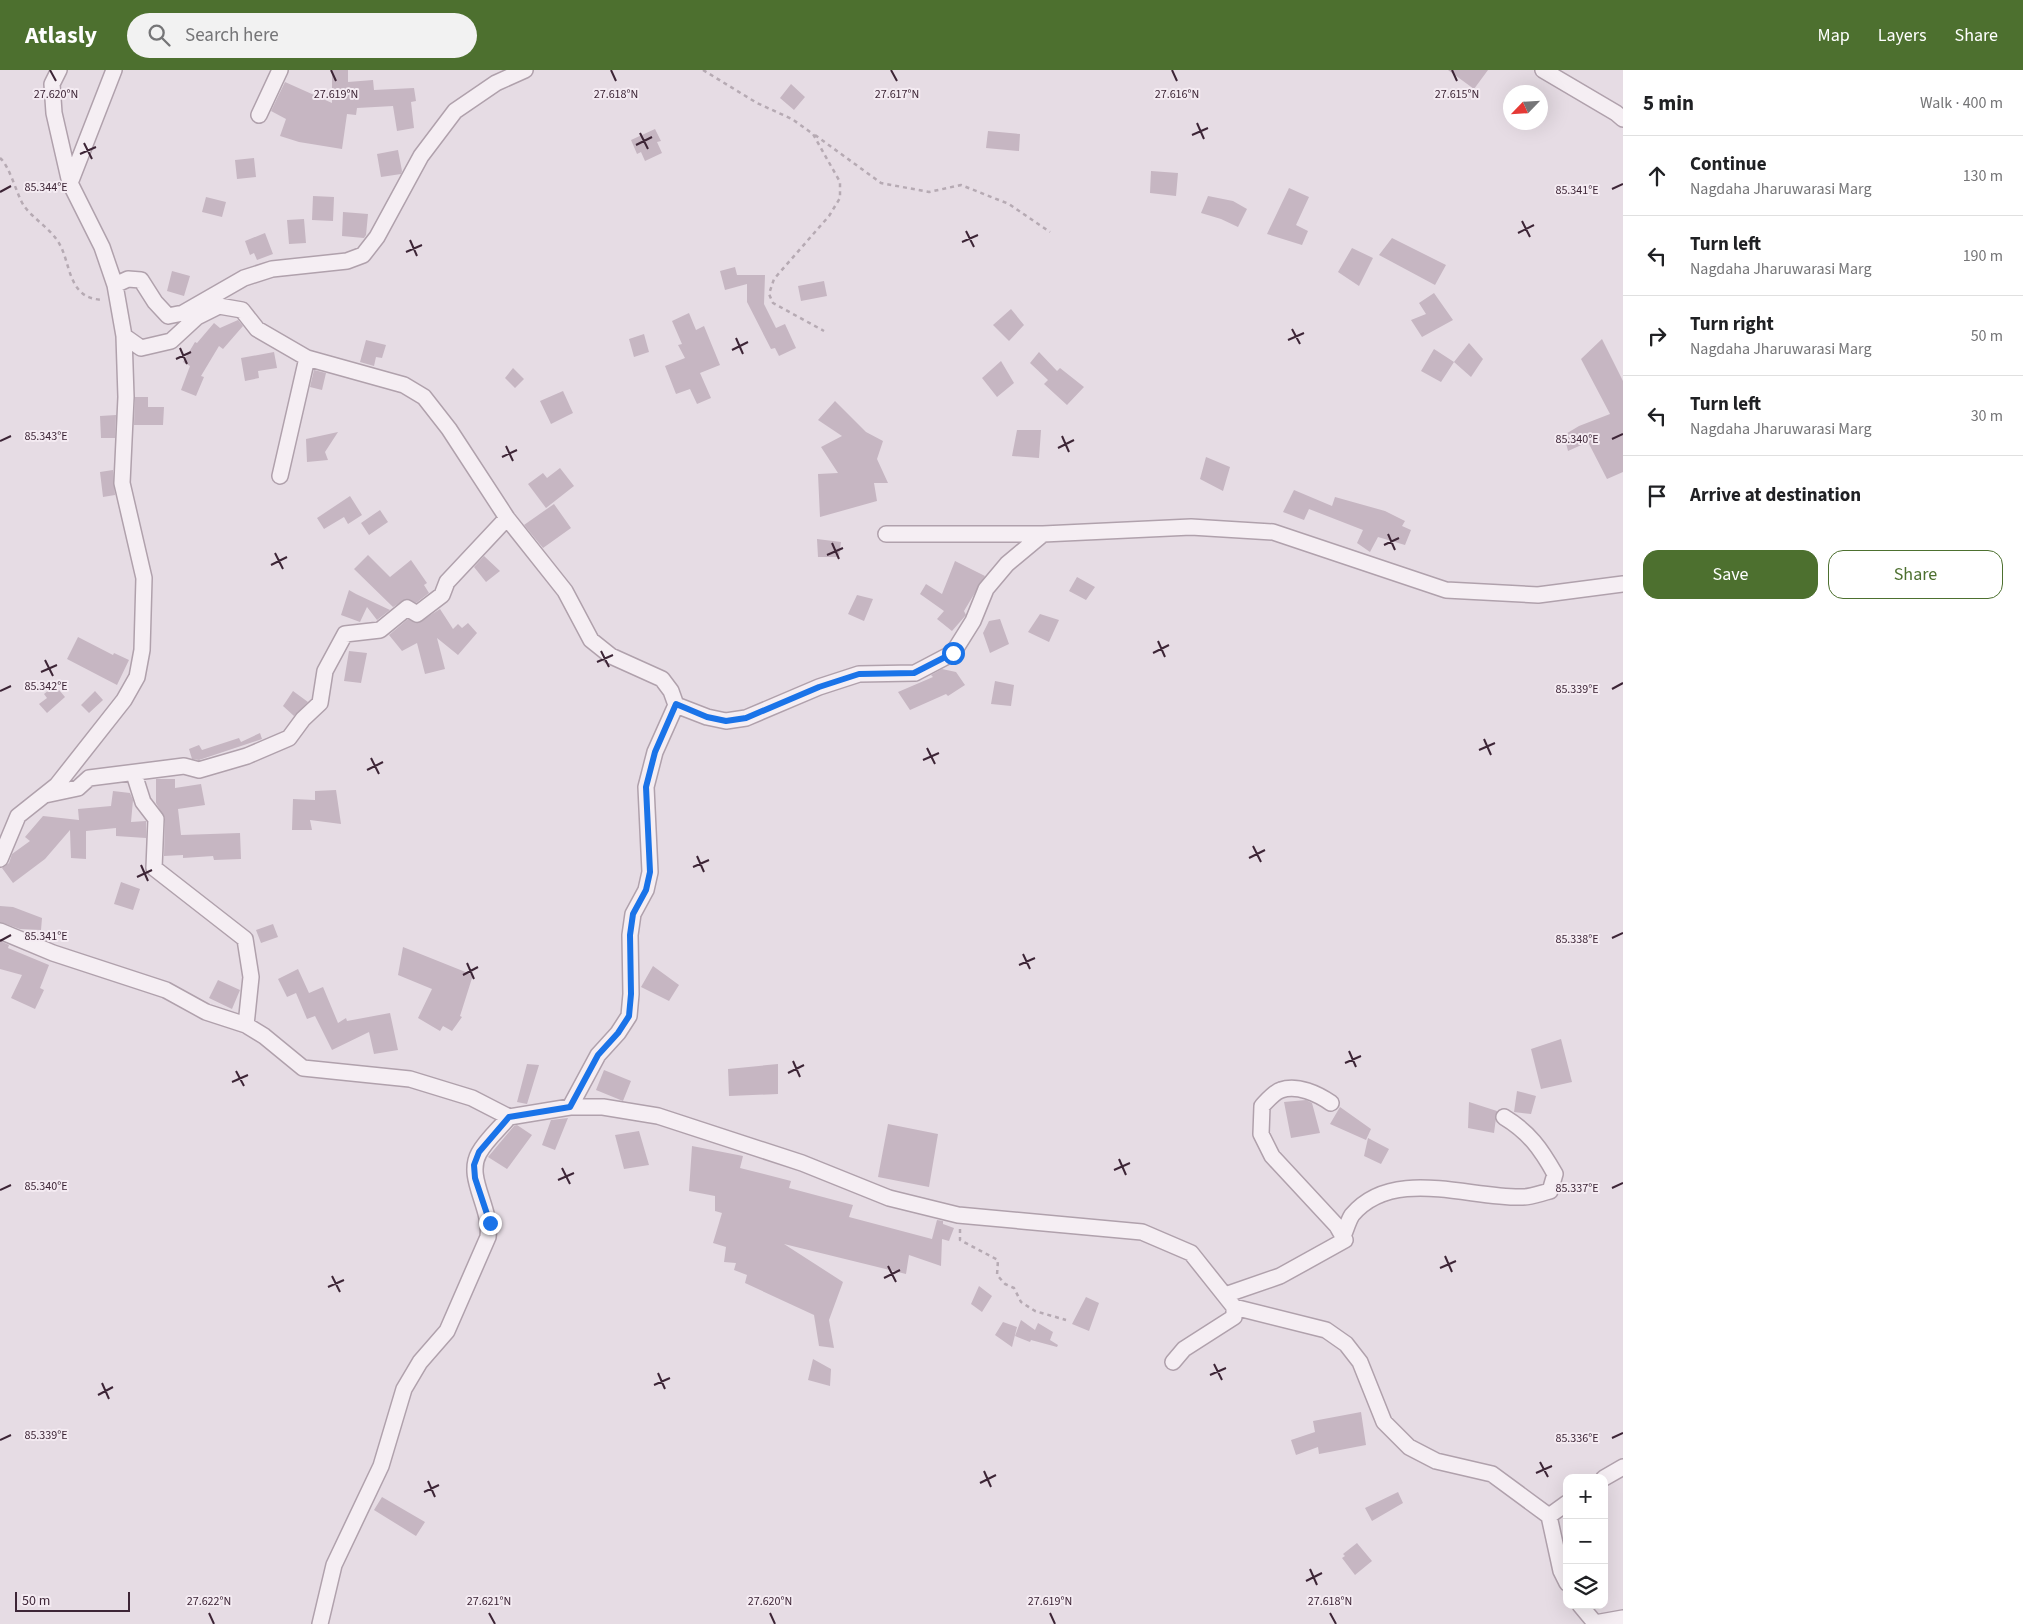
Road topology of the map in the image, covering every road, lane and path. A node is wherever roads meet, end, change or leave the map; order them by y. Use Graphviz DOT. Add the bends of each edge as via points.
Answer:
graph roads {
  1 [pos="59,70"];
  2 [pos="114,70"];
  3 [pos="280,70"];
  4 [pos="525,70"];
  5 [pos="703,70"];
  6 [pos="1543,70"];
  7 [pos="259,115"];
  8 [pos="1623,119"];
  9 [pos="813,134"];
  10 [pos="0,158"];
  11 [pos="70,183"];
  12 [pos="1050,232"];
  13 [pos="115,285"];
  14 [pos="105,300"];
  15 [pos="824,331"];
  16 [pos="124,336"];
  17 [pos="307,358"];
  18 [pos="280,476"];
  19 [pos="506,518"];
  20 [pos="886,534"];
  21 [pos="1043,534"];
  22 [pos="1623,584"];
  23 [pos="676,704"];
  24 [pos="134,774"];
  25 [pos="45,795"];
  26 [pos="0,859"];
  27 [pos="0,931"];
  28 [pos="246,1025"];
  29 [pos="1331,1103"];
  30 [pos="570,1107"];
  31 [pos="509,1117"];
  32 [pos="1504,1117"];
  33 [pos="958,1215"];
  34 [pos="1343,1236"];
  35 [pos="1230,1301"];
  36 [pos="1066,1320"];
  37 [pos="1173,1362"];
  38 [pos="1623,1467"];
  39 [pos="1608,1476"];
  40 [pos="1563,1506"];
  41 [pos="1549,1516"];
  42 [pos="1563,1575"];
  43 [pos="1584,1609"];
  44 [pos="1623,1618"];
  45 [pos="320,1624"];
  1 -- 11 [label="street" via="52,84 54,113"];
  2 -- 11 [label="street"];
  3 -- 7 [label="street"];
  4 -- 13 [label="street" via="496,83 456,111 421,156 377,237 363,255 347,261 272,269 244,278 183,314 168,316 141,280 128,279"];
  5 -- 9 [label="path"];
  6 -- 8 [label="street"];
  9 -- 12 [label="path" via="881,183 929,192 961,185 1010,204"];
  9 -- 15 [label="path" via="840,182 840,198 829,216 774,278 769,294 773,302"];
  10 -- 14 [label="path" via="24,206 62,247 75,284 93,299"];
  11 -- 13 [label="street" via="102,247"];
  13 -- 16 [label="street"];
  16 -- 17 [label="street" via="141,348 171,341 197,317 219,306 242,310 257,328"];
  16 -- 25 [label="street" via="126,397 122,482 144,578 142,650 137,678 124,700 58,785"];
  17 -- 18 [label="street"];
  17 -- 19 [label="street" via="404,384 424,397 449,429"];
  19 -- 23 [label="street" via="565,592 591,640 611,656 662,680"];
  19 -- 24 [label="street" via="447,582 442,595 436,600 416,614 407,608 380,630 345,634 325,670 320,703 289,738 247,756 198,770 184,766"];
  20 -- 21 [label="street"];
  21 -- 22 [label="street" via="1191,527 1273,532 1446,590 1538,595"];
  21 -- 23 [label="street" via="1007,564 986,589 973,621 953,653 914,673 859,674 746,718 726,721"];
  23 -- 30 [label="street" via="655,752 646,787 650,872 646,890 633,914 629,1016 598,1055"];
  24 -- 25 [label="street" via="89,778 78,788"];
  24 -- 28 [label="street" via="143,802 156,819 154,868 245,939 251,977"];
  25 -- 26 [label="street" via="18,816"];
  27 -- 28 [label="street" via="53,953 166,990 206,1012"];
  28 -- 31 [label="street" via="303,1068 410,1079 472,1098"];
  29 -- 34 [label="street" via="1297,1088 1280,1090 1262,1106 1261,1134 1272,1156"];
  30 -- 31 [label="street"];
  30 -- 33 [label="street" via="603,1107 658,1116 802,1164 889,1198"];
  31 -- 45 [label="street" via="479,1152 474,1165 490,1223 488,1237 447,1331 420,1362 404,1389 381,1466 334,1564"];
  32 -- 34 [label="street" via="1524,1129 1544,1154 1555,1174 1550,1191 1524,1197 1419,1187 1392,1192 1372,1198 1351,1216"];
  33 -- 35 [label="street" via="1142,1232 1191,1253"];
  33 -- 36 [label="path" via="960,1240 998,1260 997,1274 1005,1284 1014,1288 1021,1302 1035,1311"];
  34 -- 35 [label="street" via="1345,1240"];
  35 -- 37 [label="street" via="1234,1317 1184,1349"];
  35 -- 41 [label="street" via="1326,1330 1346,1344 1360,1362 1384,1422 1409,1447 1436,1461 1492,1474"];
  38 -- 39 [label="street"];
  40 -- 41 [label="street"];
  41 -- 42 [label="street"];
  43 -- 44 [label="street" via="1596,1623"];
}
